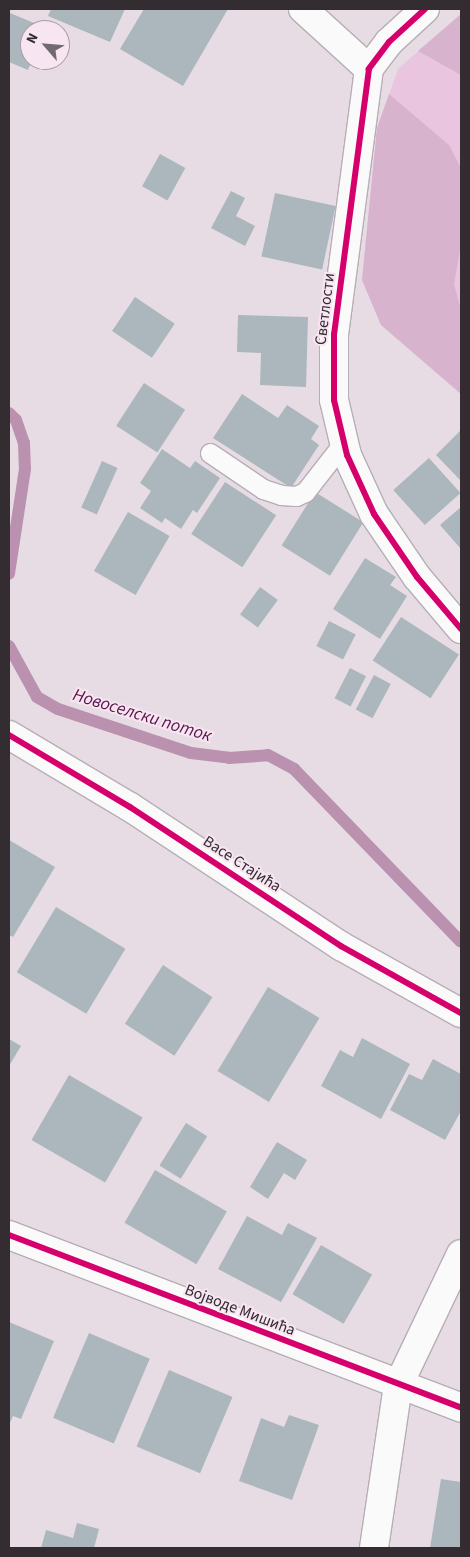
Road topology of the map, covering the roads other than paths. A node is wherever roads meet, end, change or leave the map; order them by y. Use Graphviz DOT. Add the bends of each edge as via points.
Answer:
graph roads {
  1 [pos="303,9"];
  2 [pos="425,9"];
  3 [pos="369,68"];
  4 [pos="344,442"];
  5 [pos="210,453"];
  6 [pos="461,629"];
  7 [pos="9,735"];
  8 [pos="461,1013"];
  9 [pos="9,1235"];
  10 [pos="461,1254"];
  11 [pos="398,1386"];
  12 [pos="461,1408"];
  13 [pos="374,1548"];
  1 -- 3 [label="street"];
  2 -- 3 [label="street" via="389,42"];
  3 -- 4 [label="street, Светлости" via="334,334 334,400"];
  4 -- 5 [label="lane" via="305,492 296,496 263,489"];
  4 -- 6 [label="street, Светлости" via="374,514 417,577"];
  7 -- 8 [label="street, Васе Стајића" via="130,807 341,946"];
  9 -- 11 [label="street, Војводе Мишића"];
  10 -- 11 [label="street"];
  11 -- 12 [label="street, Војводе Мишића"];
  11 -- 13 [label="street"];
}
